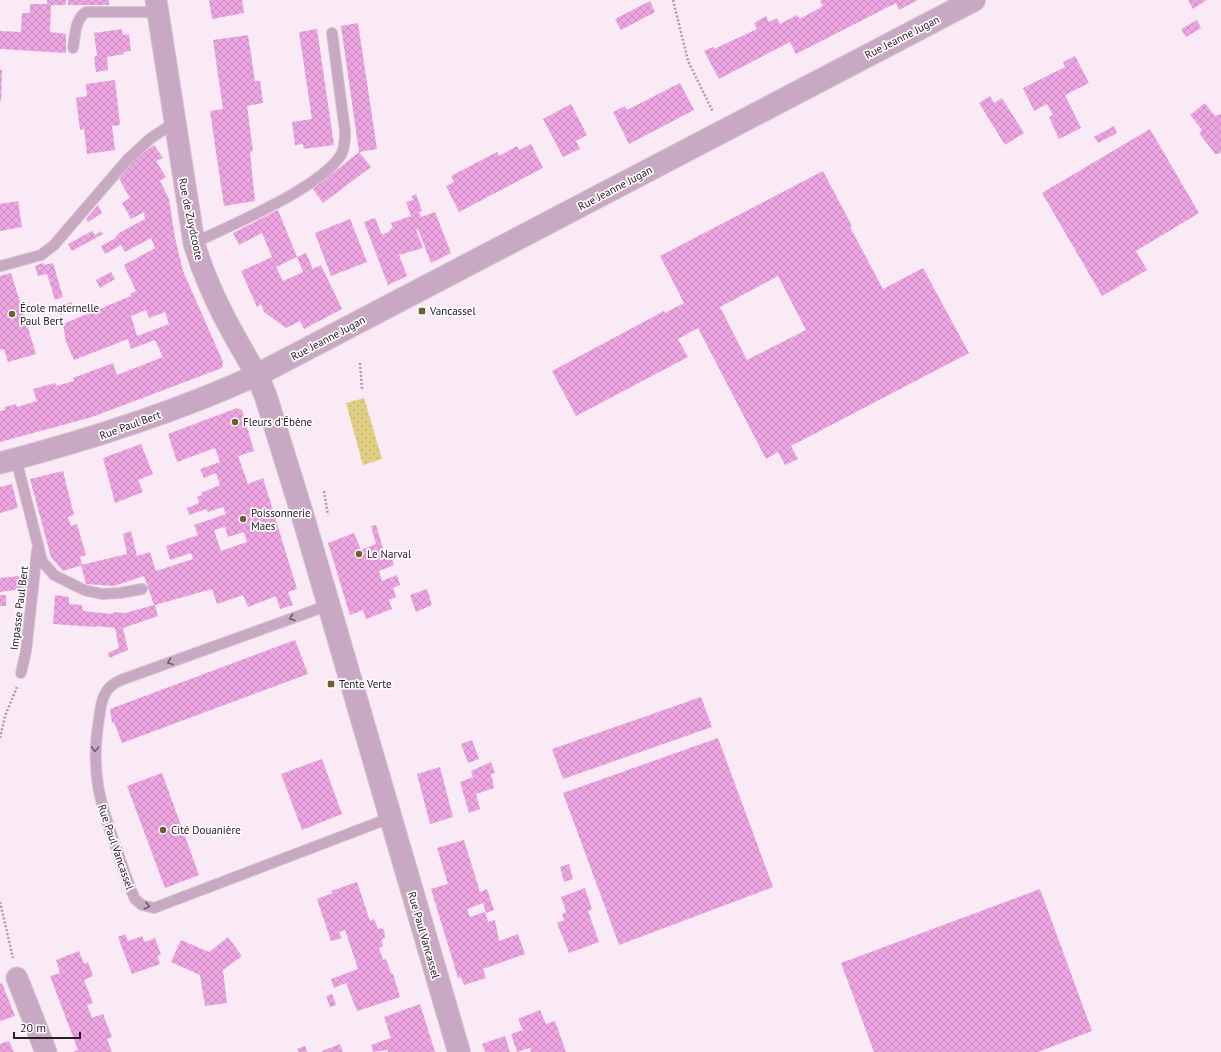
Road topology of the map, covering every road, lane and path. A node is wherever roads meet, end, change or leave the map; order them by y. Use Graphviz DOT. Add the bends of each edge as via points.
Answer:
graph roads {
  1 [pos="673,0"];
  2 [pos="974,0"];
  3 [pos="157,6"];
  4 [pos="332,33"];
  5 [pos="73,48"];
  6 [pos="174,122"];
  7 [pos="723,131"];
  8 [pos="194,243"];
  9 [pos="1,266"];
  10 [pos="360,362"];
  11 [pos="257,375"];
  12 [pos="362,389"];
  13 [pos="8,461"];
  14 [pos="324,491"];
  15 [pos="328,515"];
  16 [pos="38,545"];
  17 [pos="142,589"];
  18 [pos="329,605"];
  19 [pos="21,673"];
  20 [pos="0,738"];
  21 [pos="390,818"];
  22 [pos="0,902"];
  23 [pos="17,978"];
  24 [pos="46,1052"];
  25 [pos="459,1052"];
  1 -- 7 [label="path" via="688,60"];
  2 -- 7 [label="street, Rue Jeanne Jugan"];
  3 -- 5 [label="lane" via="86,12 82,14 78,23"];
  3 -- 6 [label="street, Rue de Zuydcoote"];
  4 -- 8 [label="lane" via="346,131 341,154 332,165 282,200"];
  6 -- 8 [label="street, Rue de Zuydcoote"];
  6 -- 9 [label="lane" via="128,159 54,245 41,255"];
  7 -- 11 [label="street, Rue Jeanne Jugan"];
  8 -- 11 [label="street, Rue de Zuydcoote" via="201,266 226,322"];
  10 -- 12 [label="path"];
  11 -- 13 [label="street, Rue Paul Bert" via="229,388 95,437"];
  11 -- 18 [label="street, Rue Paul Vancassel"];
  13 -- 16 [label="lane, Impasse Paul Bert"];
  14 -- 15 [label="path"];
  16 -- 17 [label="lane, Impasse Paul Bert" via="42,561 54,575 84,590 111,594"];
  16 -- 19 [label="lane, Impasse Paul Bert" via="27,646"];
  18 -- 21 [label="street, Rue Paul Vancassel"];
  18 -- 21 [label="lane, Rue Paul Vancassel, one-way" via="121,680 111,686 102,699 95,740 95,773 102,809 135,899 142,906 154,908"];
  19 -- 20 [label="path" via="5,716"];
  21 -- 25 [label="street, Rue Paul Vancassel"];
  22 -- 23 [label="path"];
  23 -- 24 [label="street"];
}
